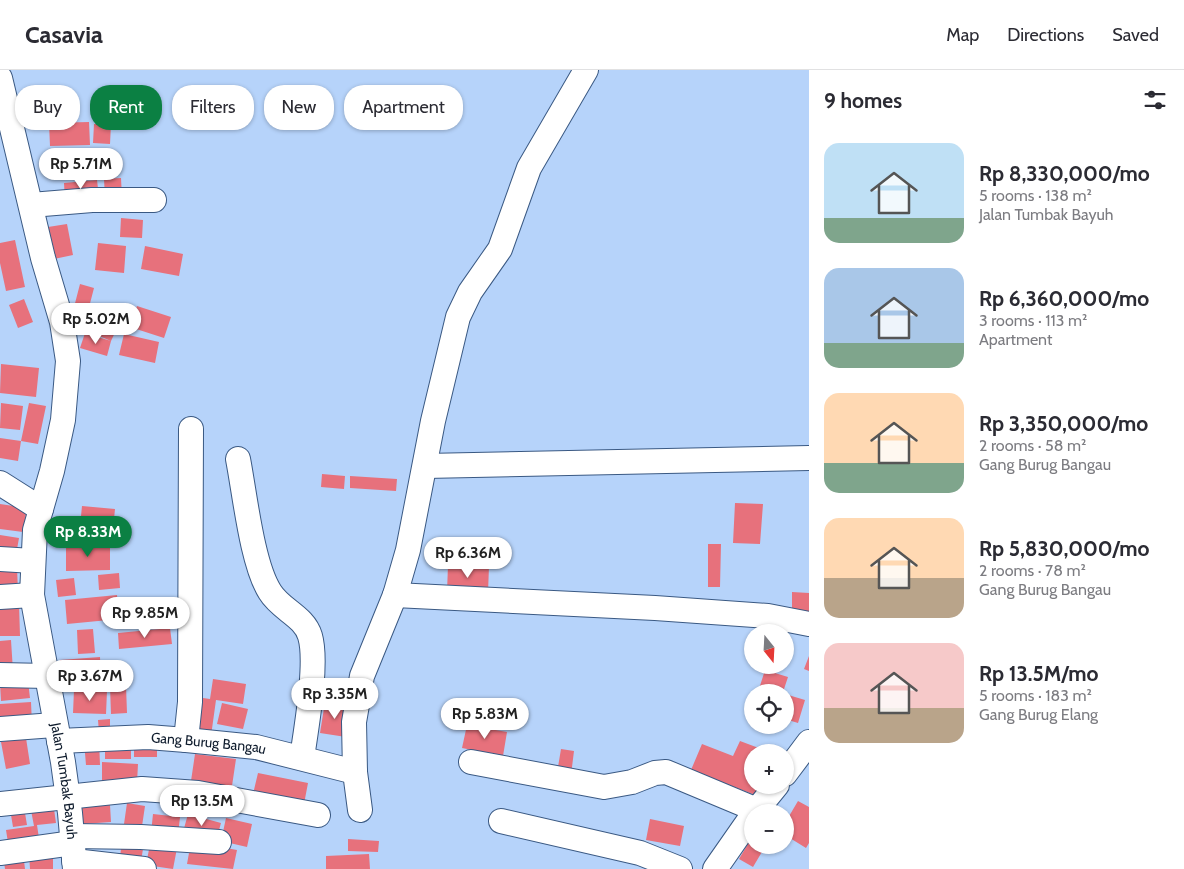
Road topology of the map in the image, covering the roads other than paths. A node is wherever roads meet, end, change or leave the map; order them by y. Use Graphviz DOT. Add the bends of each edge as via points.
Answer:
graph roads {
  1 [pos="586,70"];
  2 [pos="0,78"];
  3 [pos="154,200"];
  4 [pos="31,205"];
  5 [pos="191,429"];
  6 [pos="809,458"];
  7 [pos="238,459"];
  8 [pos="425,466"];
  9 [pos="0,483"];
  10 [pos="41,508"];
  11 [pos="0,559"];
  12 [pos="33,561"];
  13 [pos="32,595"];
  14 [pos="395,595"];
  15 [pos="0,597"];
  16 [pos="809,624"];
  17 [pos="0,675"];
  18 [pos="47,676"];
  19 [pos="0,729"];
  20 [pos="57,733"];
  21 [pos="186,740"];
  22 [pos="809,742"];
  23 [pos="302,758"];
  24 [pos="471,762"];
  25 [pos="794,762"];
  26 [pos="355,772"];
  27 [pos="770,794"];
  28 [pos="68,797"];
  29 [pos="0,804"];
  30 [pos="762,804"];
  31 [pos="744,808"];
  32 [pos="360,810"];
  33 [pos="318,815"];
  34 [pos="501,821"];
  35 [pos="744,828"];
  36 [pos="219,842"];
  37 [pos="73,852"];
  38 [pos="0,853"];
  39 [pos="144,869"];
  40 [pos="680,869"];
  41 [pos="715,869"];
  1 -- 8 [label="street" via="529,168 500,249 470,292 458,317"];
  2 -- 4 [label="street, Jalan Tumbak Bayuh"];
  3 -- 4 [label="street" via="92,200"];
  4 -- 10 [label="street, Jalan Tumbak Bayuh" via="62,322 68,361 63,420"];
  5 -- 21 [label="street" via="190,702"];
  6 -- 8 [label="street"];
  7 -- 23 [label="street" via="260,572 279,605 306,625 311,638 310,701"];
  8 -- 14 [label="street"];
  9 -- 10 [label="street"];
  10 -- 12 [label="street, Jalan Tumbak Bayuh" via="35,530"];
  11 -- 12 [label="street"];
  12 -- 13 [label="street, Jalan Tumbak Bayuh"];
  13 -- 15 [label="street"];
  13 -- 18 [label="street, Jalan Tumbak Bayuh"];
  14 -- 16 [label="street" via="674,609 768,616"];
  14 -- 26 [label="street" via="362,676 354,722"];
  17 -- 18 [label="street"];
  18 -- 20 [label="street, Jalan Tumbak Bayuh"];
  19 -- 20 [label="street, Gang Burug Bangau"];
  20 -- 21 [label="street, Gang Burug Bangau"];
  20 -- 28 [label="street, Jalan Tumbak Bayuh"];
  21 -- 23 [label="street, Gang Burug Bangau" via="256,747"];
  22 -- 25 [label="street"];
  23 -- 26 [label="street, Gang Burug Bangau"];
  24 -- 31 [label="street" via="604,787 666,772"];
  26 -- 32 [label="street"];
  27 -- 30 [label="street"];
  28 -- 29 [label="street"];
  28 -- 33 [label="street" via="113,790 167,790"];
  28 -- 37 [label="street, Jalan Tumbak Bayuh"];
  34 -- 40 [label="street" via="640,853"];
  35 -- 41 [label="street"];
  36 -- 37 [label="street" via="141,837"];
  37 -- 38 [label="street"];
  37 -- 39 [label="street"];
}
